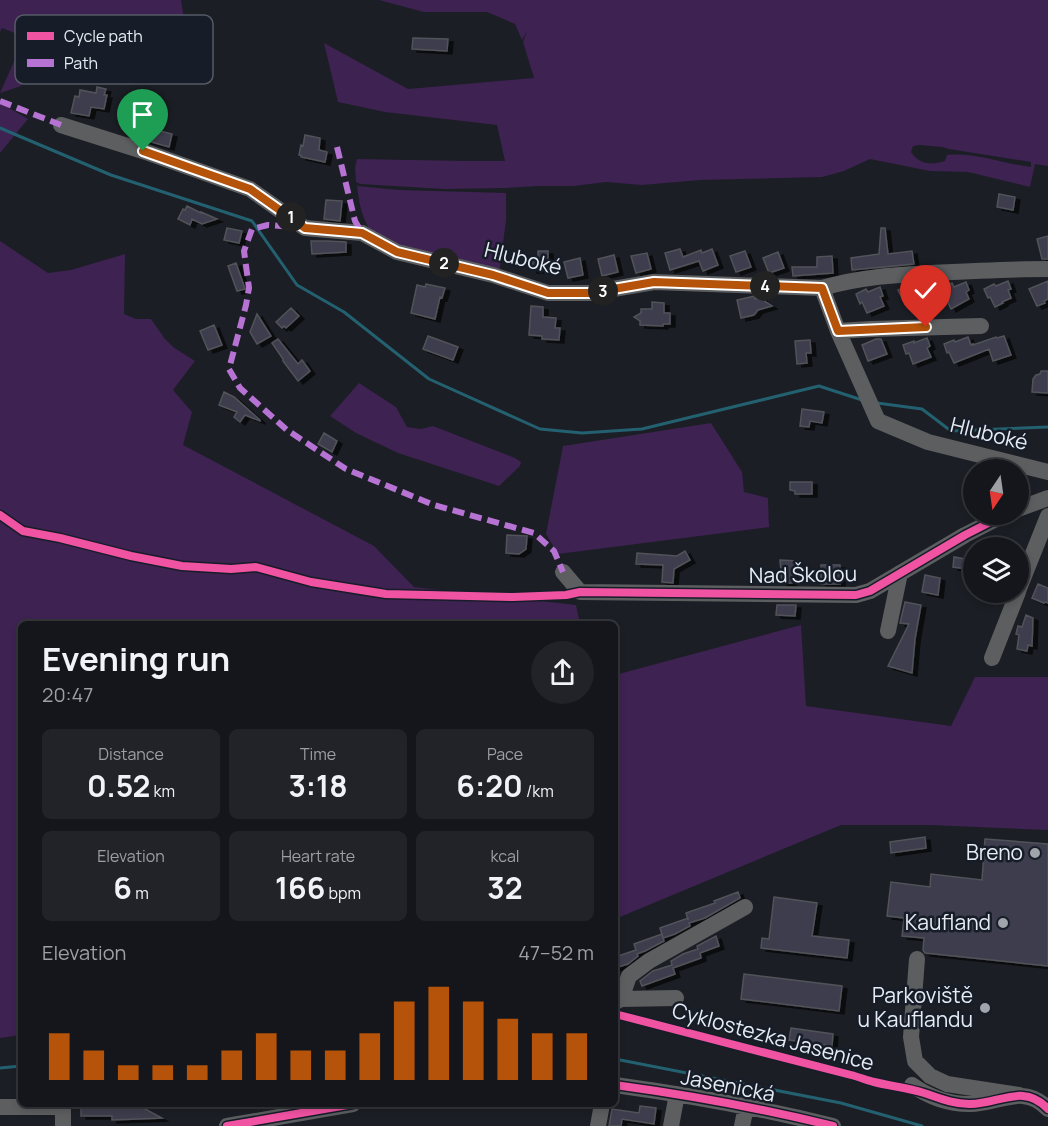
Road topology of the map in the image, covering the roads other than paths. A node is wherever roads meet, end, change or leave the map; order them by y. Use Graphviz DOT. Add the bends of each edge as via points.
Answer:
graph roads {
  1 [pos="61,124"];
  2 [pos="1048,269"];
  3 [pos="822,288"];
  4 [pos="981,326"];
  5 [pos="838,331"];
  6 [pos="1048,472"];
  7 [pos="1048,498"];
  8 [pos="1029,505"];
  9 [pos="1048,516"];
  10 [pos="985,525"];
  11 [pos="1029,564"];
  12 [pos="562,572"];
  13 [pos="900,573"];
  14 [pos="1014,603"];
  15 [pos="888,631"];
  16 [pos="992,658"];
  17 [pos="745,907"];
  18 [pos="916,959"];
  19 [pos="676,998"];
  20 [pos="618,1000"];
  21 [pos="618,1084"];
  22 [pos="912,1085"];
  23 [pos="677,1094"];
  24 [pos="1019,1095"];
  25 [pos="0,1107"];
  26 [pos="601,1107"];
  27 [pos="746,1107"];
  28 [pos="302,1108"];
  29 [pos="1048,1109"];
  30 [pos="63,1126"];
  31 [pos="227,1126"];
  32 [pos="598,1126"];
  33 [pos="671,1126"];
  34 [pos="742,1126"];
  35 [pos="833,1126"];
  1 -- 3 [label="street, Hluboké" via="250,189 305,228 362,233 397,252 548,293 590,293 654,282"];
  2 -- 3 [label="street, Hluboké" via="878,275"];
  3 -- 5 [label="street, Hluboké"];
  4 -- 5 [label="street"];
  5 -- 6 [label="street, Hluboké" via="878,421 928,442"];
  7 -- 8 [label="street"];
  9 -- 11 [label="street"];
  10 -- 13 [label="street, Nad Školou"];
  12 -- 13 [label="street, Nad Školou" via="580,592 856,595"];
  13 -- 15 [label="street"];
  14 -- 16 [label="street"];
  17 -- 20 [label="street" via="649,961 629,976"];
  18 -- 24 [label="street" via="911,1037 915,1061 930,1076 947,1084"];
  19 -- 20 [label="street"];
  21 -- 23 [label="street, Jasenická"];
  22 -- 24 [label="street" via="936,1098 970,1105"];
  23 -- 27 [label="street, Jasenická"];
  23 -- 33 [label="street"];
  24 -- 29 [label="street" via="1034,1098"];
  25 -- 30 [label="street" via="63,1107"];
  26 -- 32 [label="street"];
  27 -- 34 [label="street"];
  27 -- 35 [label="street, Jasenická"];
  28 -- 31 [label="street"];
}
